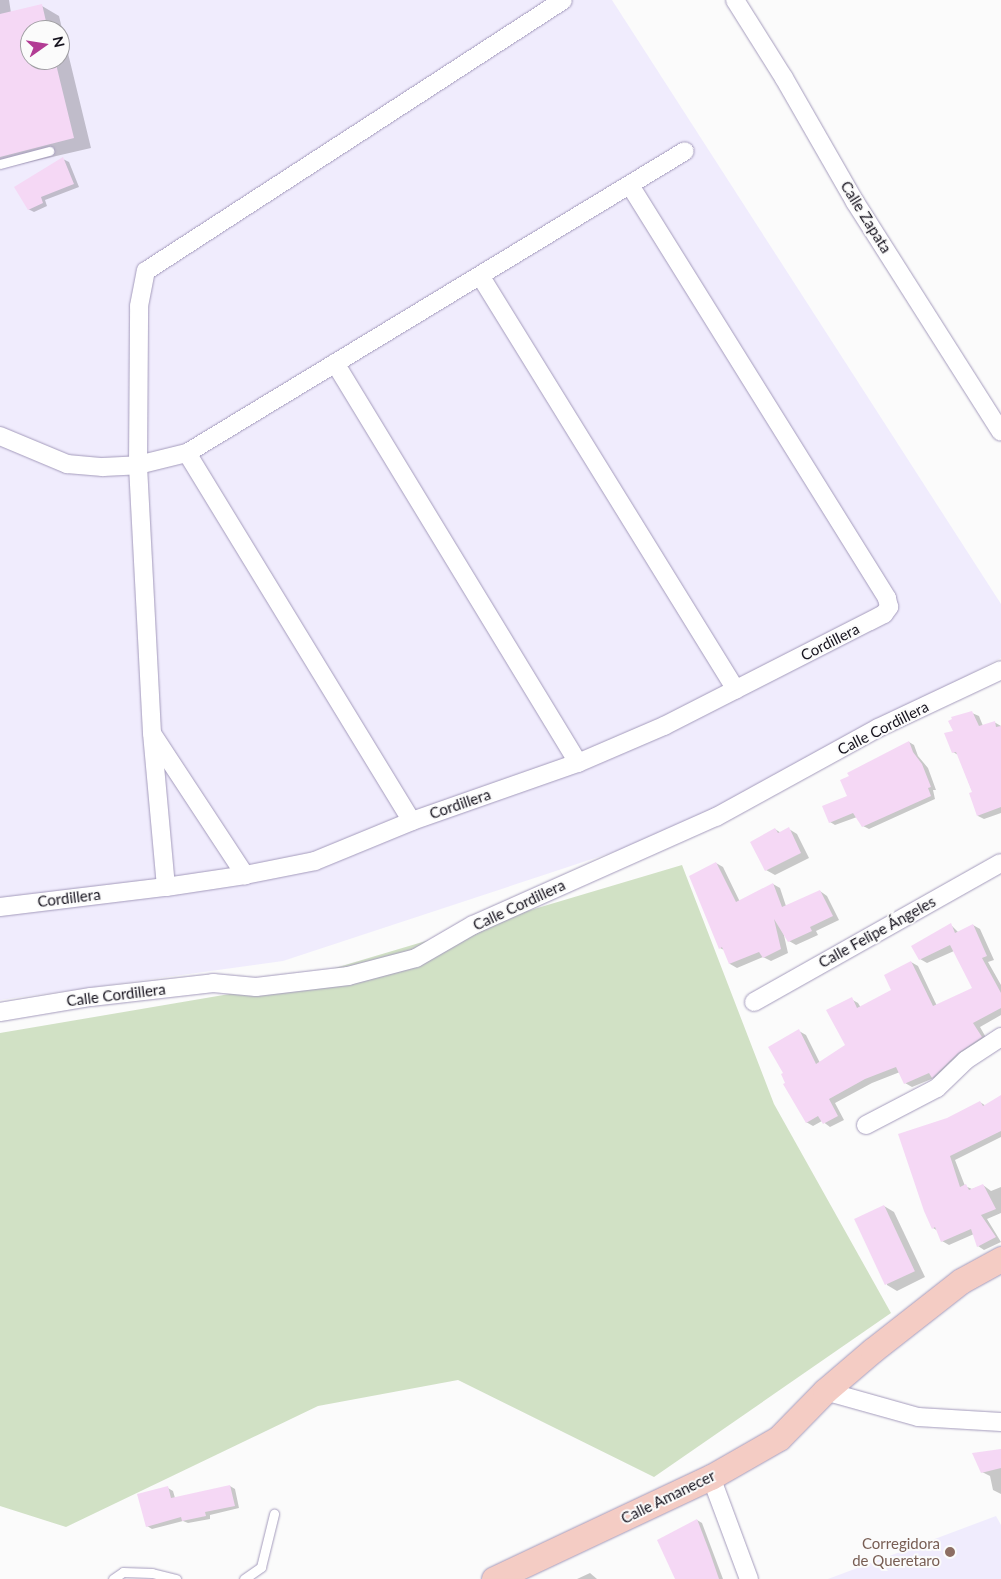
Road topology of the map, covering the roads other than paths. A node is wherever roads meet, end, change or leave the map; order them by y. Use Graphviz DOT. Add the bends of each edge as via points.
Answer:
graph roads {
  1 [pos="563,0"];
  2 [pos="735,0"];
  3 [pos="49,151"];
  4 [pos="685,151"];
  5 [pos="0,164"];
  6 [pos="630,185"];
  7 [pos="481,276"];
  8 [pos="335,363"];
  9 [pos="1001,432"];
  10 [pos="0,436"];
  11 [pos="187,453"];
  12 [pos="138,465"];
  13 [pos="1001,670"];
  14 [pos="736,690"];
  15 [pos="152,733"];
  16 [pos="578,763"];
  17 [pos="412,821"];
  18 [pos="1001,863"];
  19 [pos="245,875"];
  20 [pos="166,886"];
  21 [pos="0,907"];
  22 [pos="754,1002"];
  23 [pos="0,1012"];
  24 [pos="1001,1037"];
  25 [pos="866,1125"];
  26 [pos="1001,1259"];
  27 [pos="825,1391"];
  28 [pos="1001,1422"];
  29 [pos="711,1477"];
  30 [pos="274,1514"];
  31 [pos="113,1579"];
  32 [pos="176,1579"];
  33 [pos="244,1579"];
  34 [pos="494,1579"];
  35 [pos="749,1579"];
  1 -- 12 [label="street" via="146,271 139,306"];
  2 -- 9 [label="street, Calle Zapata" via="855,202"];
  3 -- 5 [label="lane"];
  4 -- 6 [label="street"];
  6 -- 7 [label="street"];
  6 -- 14 [label="street, Cordillera" via="887,598 889,607 884,614"];
  7 -- 8 [label="street"];
  7 -- 14 [label="street"];
  8 -- 11 [label="street"];
  8 -- 16 [label="street"];
  10 -- 12 [label="street" via="67,464"];
  11 -- 12 [label="street"];
  11 -- 17 [label="street"];
  12 -- 15 [label="street"];
  13 -- 23 [label="street, Calle Cordillera" via="878,728 716,816 473,925 416,958 348,976 256,986 214,984 91,997"];
  14 -- 16 [label="street, Cordillera"];
  15 -- 19 [label="street"];
  15 -- 20 [label="street"];
  16 -- 17 [label="street, Cordillera"];
  17 -- 19 [label="street, Cordillera" via="315,861"];
  18 -- 22 [label="street, Calle Felipe Ángeles"];
  19 -- 20 [label="street, Cordillera"];
  20 -- 21 [label="street, Cordillera"];
  24 -- 25 [label="street" via="966,1060 937,1088"];
  26 -- 27 [label="main road, Calle Amanecer" via="961,1281"];
  27 -- 28 [label="street" via="918,1417"];
  27 -- 29 [label="main road, Calle Amanecer" via="779,1438"];
  29 -- 34 [label="main road, Calle Amanecer"];
  29 -- 35 [label="street"];
  30 -- 33 [label="lane" via="261,1566"];
  31 -- 32 [label="lane" via="124,1572 152,1573"];
}
